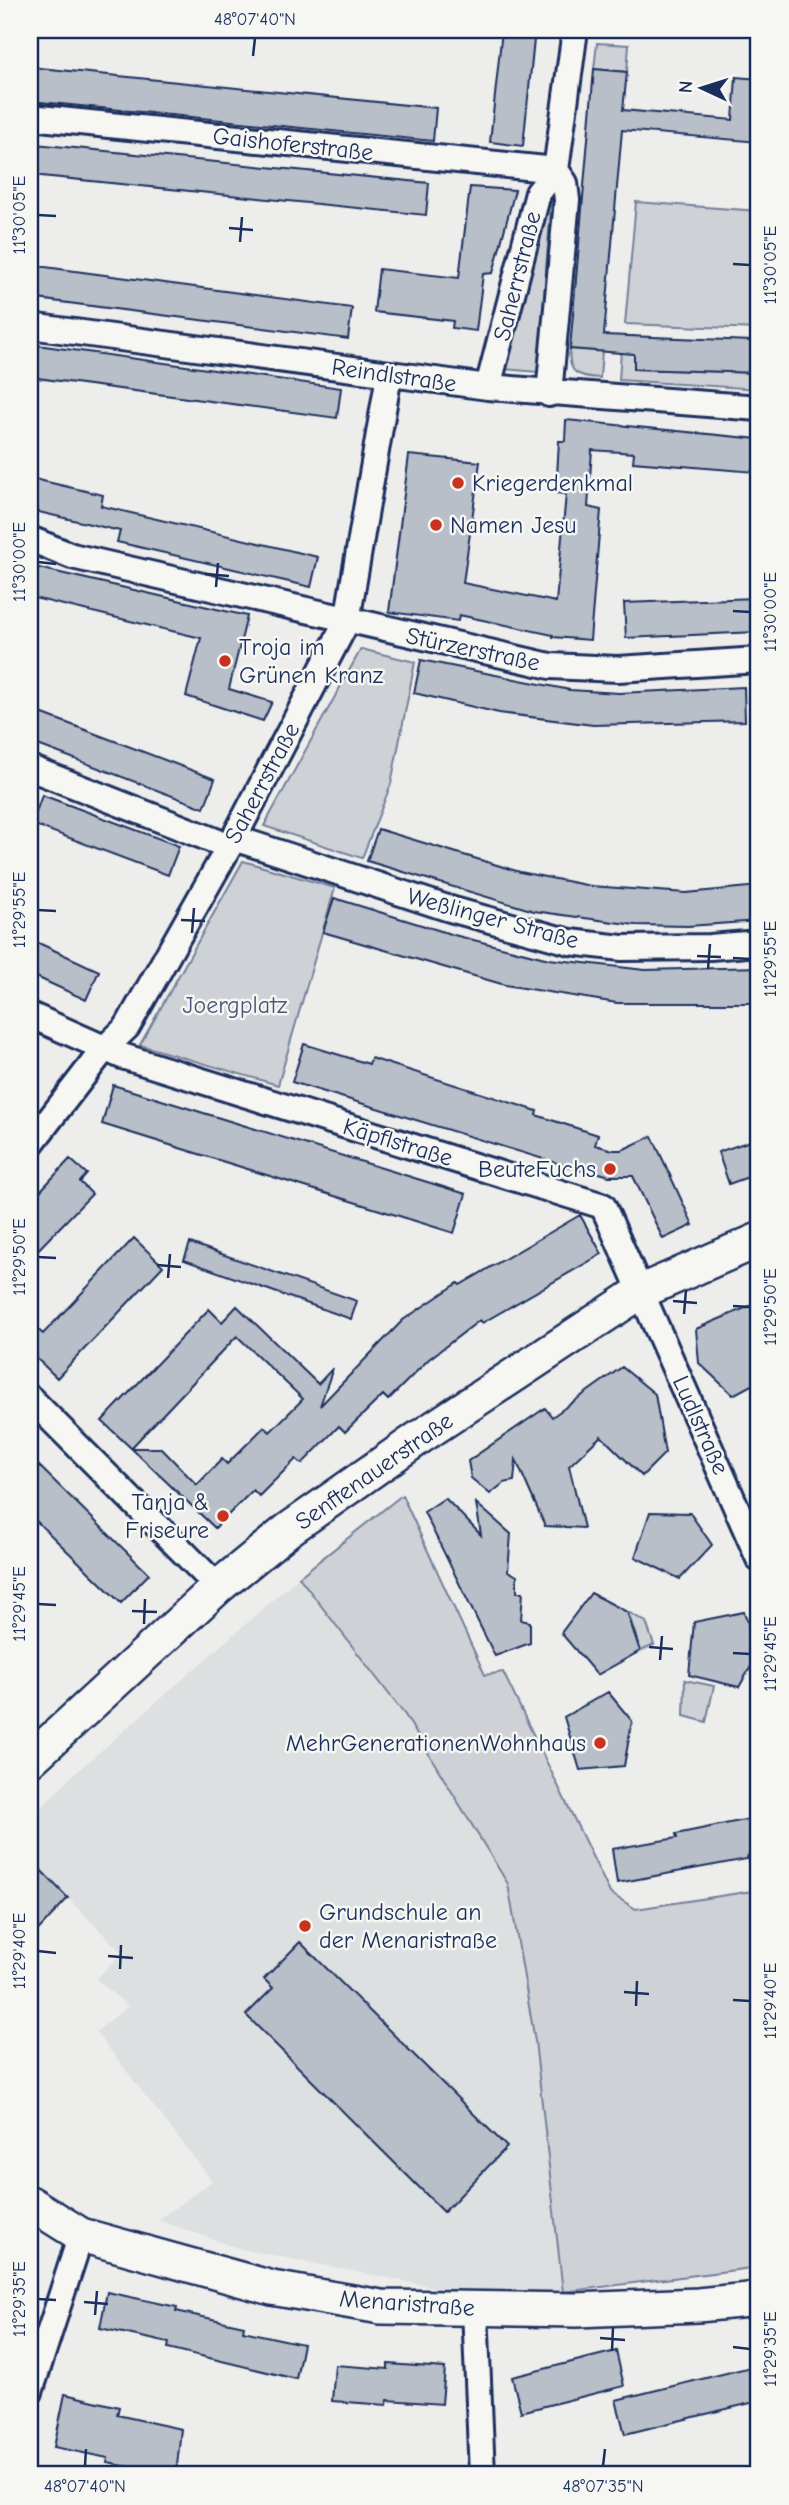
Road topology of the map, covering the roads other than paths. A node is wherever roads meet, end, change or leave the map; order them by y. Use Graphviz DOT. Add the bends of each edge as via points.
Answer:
graph roads {
  1 [pos="575,30"];
  2 [pos="30,117"];
  3 [pos="556,170"];
  4 [pos="30,326"];
  5 [pos="389,375"];
  6 [pos="488,387"];
  7 [pos="549,394"];
  8 [pos="759,408"];
  9 [pos="30,539"];
  10 [pos="347,621"];
  11 [pos="759,660"];
  12 [pos="30,768"];
  13 [pos="231,842"];
  14 [pos="759,943"];
  15 [pos="30,1015"];
  16 [pos="104,1049"];
  17 [pos="30,1145"];
  18 [pos="759,1240"];
  19 [pos="642,1291"];
  20 [pos="30,1398"];
  21 [pos="759,1559"];
  22 [pos="218,1587"];
  23 [pos="30,1760"];
  24 [pos="30,2203"];
  25 [pos="81,2235"];
  26 [pos="759,2299"];
  27 [pos="475,2309"];
  28 [pos="30,2392"];
  29 [pos="482,2475"];
  1 -- 3 [label="street, Saherrstraße"];
  2 -- 3 [label="street, Gaishoferstraße"];
  3 -- 6 [label="street, Saherrstraße" via="538,193"];
  3 -- 7 [label="street, Saherrstraße" via="565,183 567,200"];
  4 -- 5 [label="street, Reindlstraße"];
  5 -- 6 [label="street, Reindlstraße"];
  5 -- 10 [label="street, Saherrstraße"];
  6 -- 7 [label="street, Reindlstraße"];
  7 -- 8 [label="street, Reindlstraße"];
  9 -- 10 [label="street, Stürzerstraße" via="72,555"];
  10 -- 11 [label="street, Stürzerstraße" via="550,666 618,669"];
  10 -- 13 [label="street, Saherrstraße"];
  12 -- 13 [label="street, Weßlinger Straße"];
  13 -- 14 [label="street, Weßlinger Straße" via="570,942 622,948"];
  13 -- 16 [label="street, Saherrstraße" via="127,1027"];
  15 -- 16 [label="street, Käpflstraße"];
  16 -- 17 [label="street, Saherrstraße"];
  16 -- 19 [label="street, Käpflstraße" via="603,1206"];
  18 -- 19 [label="street, Senftenauerstraße"];
  19 -- 21 [label="street, Ludlstraße"];
  19 -- 22 [label="street, Senftenauerstraße" via="380,1465"];
  20 -- 22 [label="street"];
  22 -- 23 [label="street, Senftenauerstraße"];
  24 -- 25 [label="street, Menaristraße"];
  25 -- 27 [label="street, Menaristraße" via="272,2288 381,2306"];
  25 -- 28 [label="street"];
  26 -- 27 [label="street, Menaristraße" via="576,2310"];
  27 -- 29 [label="street"];
}
